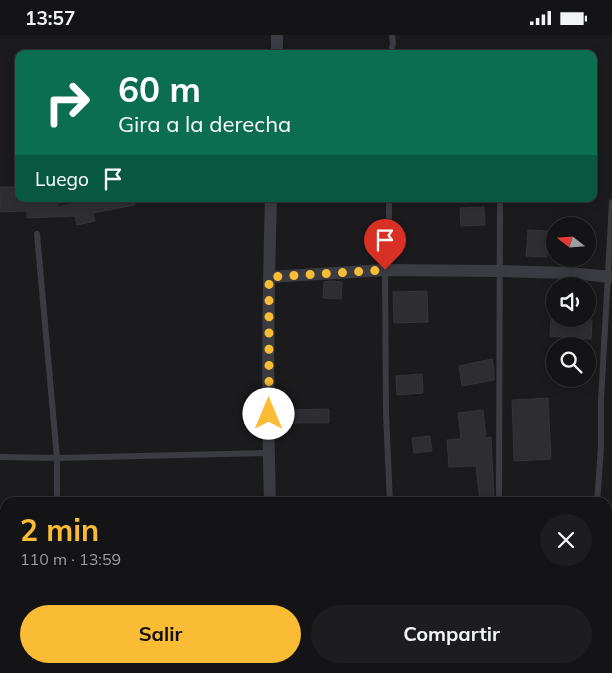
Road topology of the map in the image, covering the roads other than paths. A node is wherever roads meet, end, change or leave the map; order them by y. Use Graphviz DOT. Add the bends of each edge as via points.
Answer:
graph roads {
  1 [pos="277,35"];
  2 [pos="392,35"];
  3 [pos="276,50"];
  4 [pos="391,50"];
  5 [pos="272,202"];
  6 [pos="389,202"];
  7 [pos="500,202"];
  8 [pos="612,202"];
  9 [pos="37,234"];
  10 [pos="385,270"];
  11 [pos="500,271"];
  12 [pos="269,277"];
  13 [pos="610,277"];
  14 [pos="269,453"];
  15 [pos="0,457"];
  16 [pos="57,458"];
  17 [pos="57,497"];
  18 [pos="270,497"];
  19 [pos="390,497"];
  20 [pos="499,497"];
  21 [pos="597,497"];
  1 -- 3 [label="street"];
  2 -- 4 [label="lane"];
  5 -- 12 [label="street"];
  6 -- 10 [label="lane"];
  7 -- 11 [label="lane"];
  8 -- 13 [label="lane"];
  9 -- 16 [label="lane"];
  10 -- 11 [label="street"];
  10 -- 12 [label="street"];
  10 -- 19 [label="lane"];
  11 -- 13 [label="street"];
  11 -- 20 [label="lane"];
  12 -- 14 [label="street"];
  13 -- 21 [label="lane"];
  14 -- 16 [label="lane"];
  14 -- 18 [label="street"];
  15 -- 16 [label="lane"];
  16 -- 17 [label="lane"];
}
